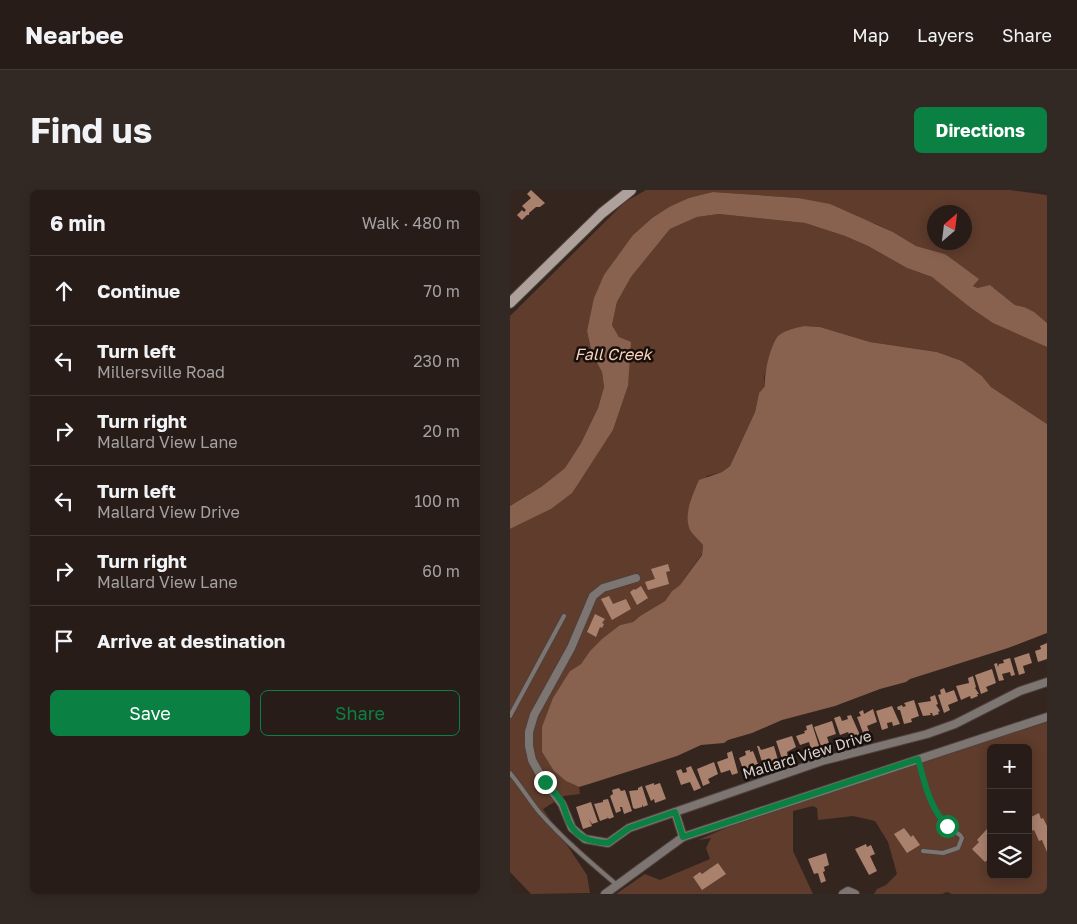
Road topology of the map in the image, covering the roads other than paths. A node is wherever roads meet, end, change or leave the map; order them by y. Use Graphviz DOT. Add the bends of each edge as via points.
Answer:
graph roads {
  1 [pos="632,190"];
  2 [pos="510,303"];
  3 [pos="636,578"];
  4 [pos="564,616"];
  5 [pos="1047,682"];
  6 [pos="510,716"];
  7 [pos="1047,717"];
  8 [pos="918,759"];
  9 [pos="510,773"];
  10 [pos="675,812"];
  11 [pos="683,837"];
  12 [pos="923,851"];
  13 [pos="617,885"];
  14 [pos="609,893"];
  15 [pos="843,894"];
  16 [pos="855,894"];
  1 -- 2 [label="main road" via="606,210"];
  3 -- 10 [label="street, Mallard View Drive" via="603,588 592,596 571,648 535,713 529,746 532,760 545,782 562,804 576,833 585,839 608,843 629,828"];
  4 -- 6 [label="lane"];
  5 -- 10 [label="street, Mallard View Drive" via="927,734 822,761"];
  7 -- 8 [label="street"];
  8 -- 11 [label="street"];
  8 -- 12 [label="lane" via="934,809 962,838 958,848 949,852"];
  9 -- 13 [label="lane" via="538,811 567,842"];
  10 -- 11 [label="street"];
  11 -- 13 [label="street"];
  13 -- 14 [label="street"];
  15 -- 16 [label="street"];
}
